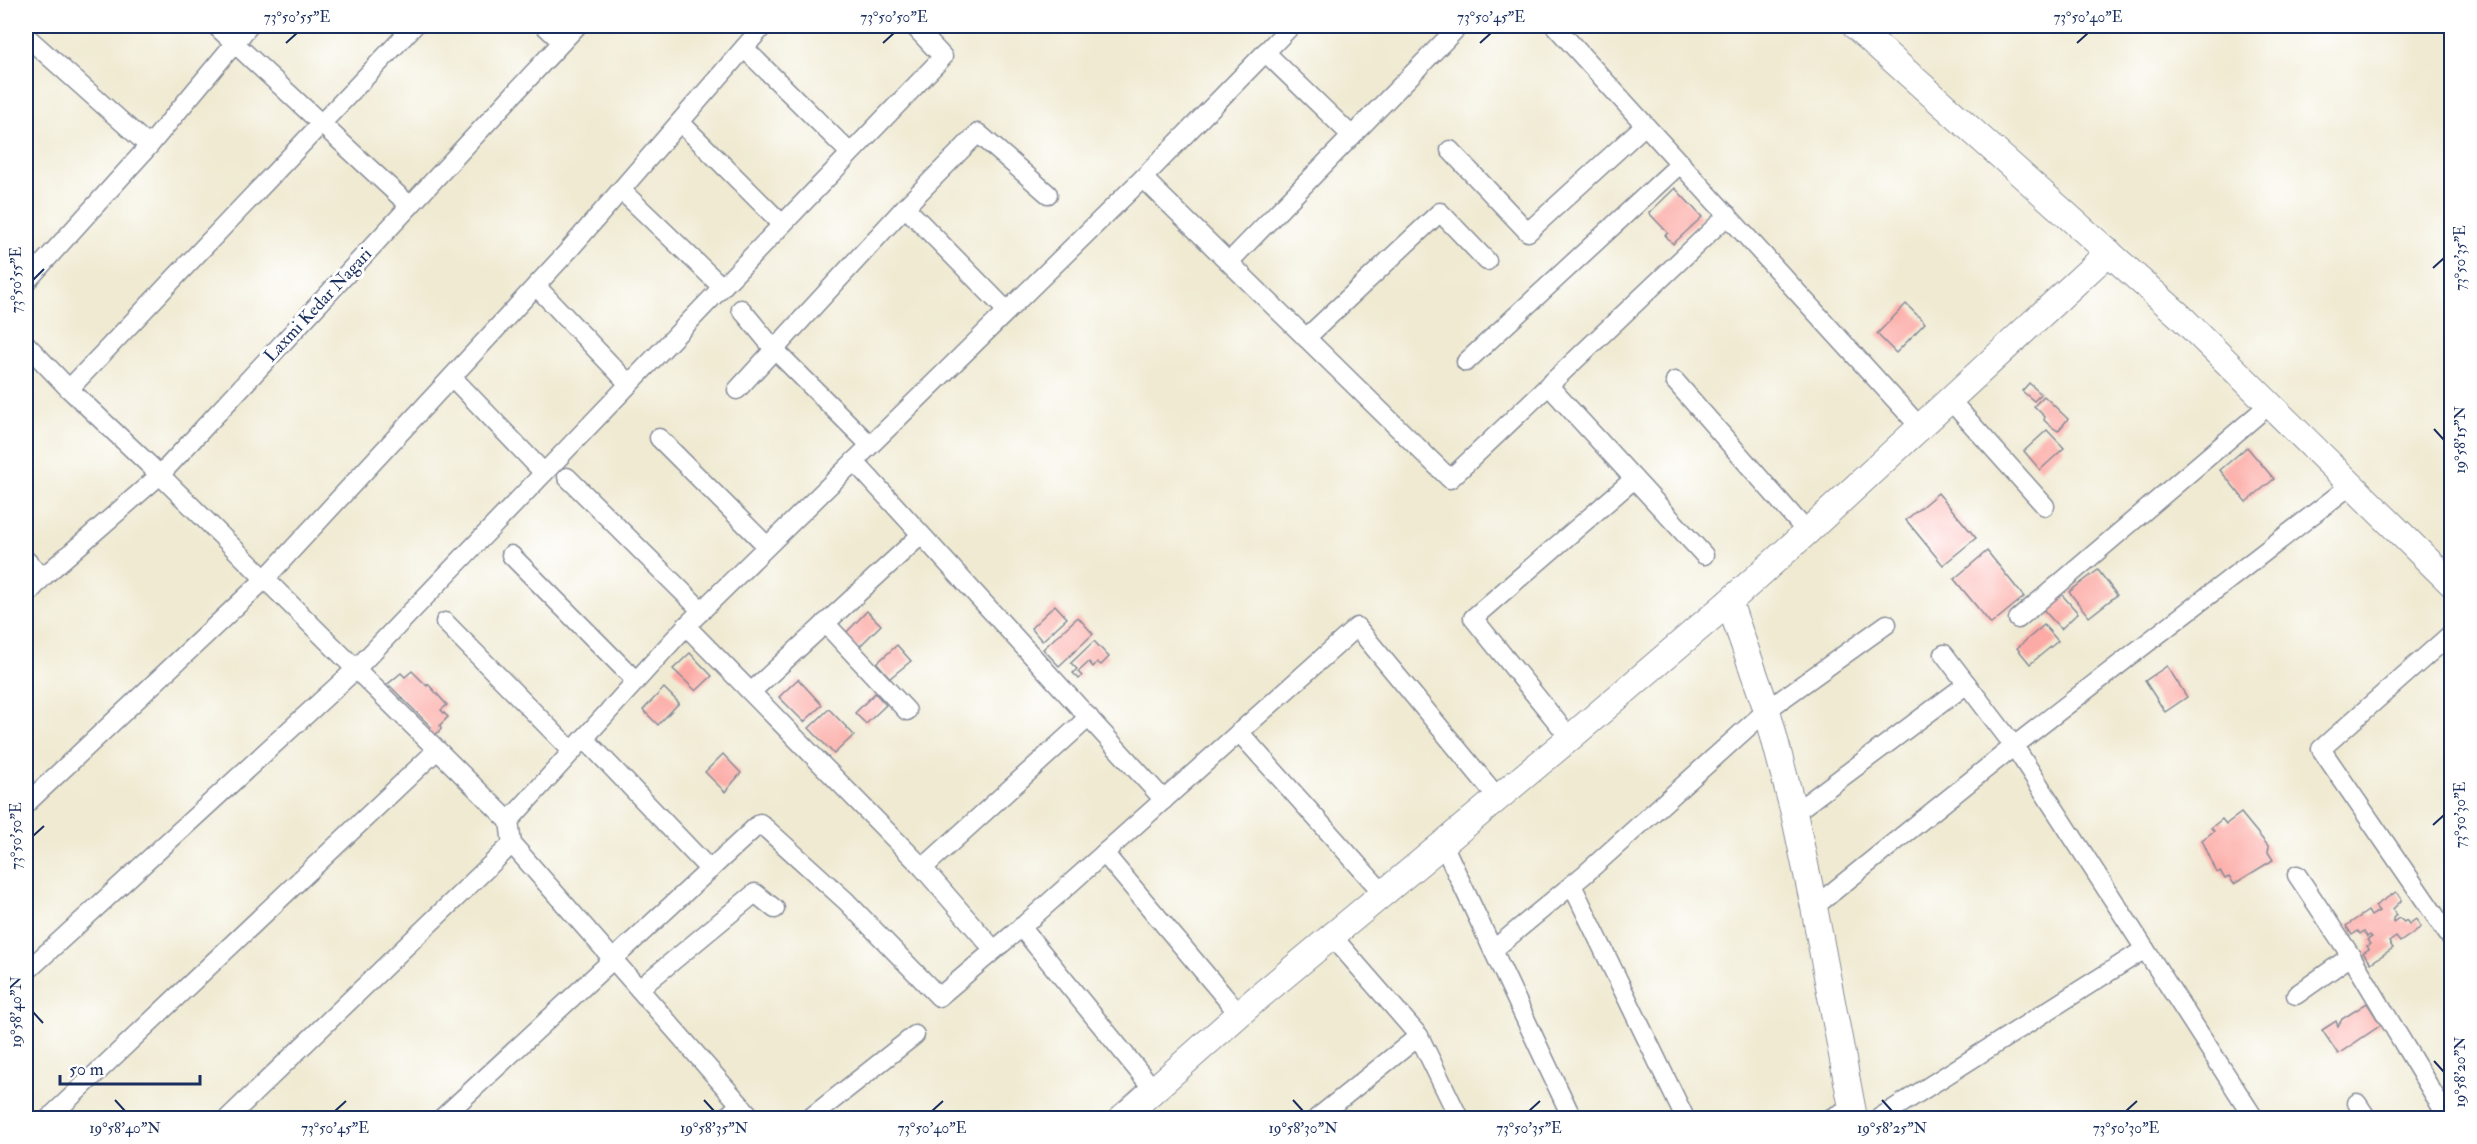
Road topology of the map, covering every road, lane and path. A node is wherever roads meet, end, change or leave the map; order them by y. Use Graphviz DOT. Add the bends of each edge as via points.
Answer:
graph roads {
  1 [pos="216,26"];
  2 [pos="249,26"];
  3 [pos="414,26"];
  4 [pos="545,26"];
  5 [pos="577,26"];
  6 [pos="763,26"];
  7 [pos="914,26"];
  8 [pos="1291,26"];
  9 [pos="1459,26"];
  10 [pos="1555,26"];
  11 [pos="1855,26"];
  12 [pos="26,36"];
  13 [pos="234,42"];
  14 [pos="562,42"];
  15 [pos="744,48"];
  16 [pos="1265,52"];
  17 [pos="320,122"];
  18 [pos="680,122"];
  19 [pos="1645,124"];
  20 [pos="1352,136"];
  21 [pos="149,146"];
  22 [pos="1450,150"];
  23 [pos="850,153"];
  24 [pos="1681,163"];
  25 [pos="1143,178"];
  26 [pos="621,190"];
  27 [pos="1048,194"];
  28 [pos="410,206"];
  29 [pos="905,207"];
  30 [pos="1728,215"];
  31 [pos="782,224"];
  32 [pos="2109,252"];
  33 [pos="1487,261"];
  34 [pos="1229,262"];
  35 [pos="26,282"];
  36 [pos="536,286"];
  37 [pos="722,287"];
  38 [pos="741,309"];
  39 [pos="1007,311"];
  40 [pos="1306,338"];
  41 [pos="26,344"];
  42 [pos="774,349"];
  43 [pos="1466,362"];
  44 [pos="452,377"];
  45 [pos="1675,381"];
  46 [pos="629,384"];
  47 [pos="1548,385"];
  48 [pos="69,389"];
  49 [pos="737,390"];
  50 [pos="1950,399"];
  51 [pos="2270,405"];
  52 [pos="1920,427"];
  53 [pos="659,438"];
  54 [pos="870,445"];
  55 [pos="854,461"];
  56 [pos="544,473"];
  57 [pos="160,475"];
  58 [pos="567,477"];
  59 [pos="1634,479"];
  60 [pos="2351,485"];
  61 [pos="2045,506"];
  62 [pos="1808,532"];
  63 [pos="921,535"];
  64 [pos="767,546"];
  65 [pos="511,555"];
  66 [pos="1704,555"];
  67 [pos="26,560"];
  68 [pos="44,577"];
  69 [pos="266,579"];
  70 [pos="2451,584"];
  71 [pos="26,596"];
  72 [pos="1729,602"];
  73 [pos="702,610"];
  74 [pos="2018,619"];
  75 [pos="445,622"];
  76 [pos="825,623"];
  77 [pos="1887,624"];
  78 [pos="686,626"];
  79 [pos="2451,633"];
  80 [pos="1944,654"];
  81 [pos="356,669"];
  82 [pos="636,681"];
  83 [pos="1967,684"];
  84 [pos="751,692"];
  85 [pos="1767,710"];
  86 [pos="907,711"];
  87 [pos="1089,717"];
  88 [pos="1239,732"];
  89 [pos="1570,738"];
  90 [pos="578,745"];
  91 [pos="2014,746"];
  92 [pos="437,750"];
  93 [pos="1498,798"];
  94 [pos="1164,800"];
  95 [pos="26,804"];
  96 [pos="1794,813"];
  97 [pos="509,821"];
  98 [pos="512,844"];
  99 [pos="1443,844"];
  100 [pos="1104,853"];
  101 [pos="923,868"];
  102 [pos="710,870"];
  103 [pos="2297,875"];
  104 [pos="1572,885"];
  105 [pos="1383,893"];
  106 [pos="1814,907"];
  107 [pos="775,909"];
  108 [pos="1021,927"];
  109 [pos="1332,936"];
  110 [pos="2451,940"];
  111 [pos="2145,949"];
  112 [pos="994,950"];
  113 [pos="1492,950"];
  114 [pos="2351,956"];
  115 [pos="614,960"];
  116 [pos="26,972"];
  117 [pos="639,989"];
  118 [pos="2296,995"];
  119 [pos="1239,1014"];
  120 [pos="915,1035"];
  121 [pos="1419,1036"];
  122 [pos="1154,1090"];
  123 [pos="746,1112"];
  124 [pos="1845,1115"];
  125 [pos="49,1119"];
  126 [pos="228,1119"];
  127 [pos="442,1119"];
  128 [pos="725,1119"];
  129 [pos="810,1119"];
  130 [pos="1122,1119"];
  131 [pos="1317,1119"];
  132 [pos="1459,1119"];
  133 [pos="1572,1119"];
  134 [pos="1685,1119"];
  135 [pos="1879,1119"];
  136 [pos="2254,1119"];
  137 [pos="2448,1119"];
  1 -- 13 [label="street"];
  2 -- 13 [label="street"];
  3 -- 17 [label="street"];
  4 -- 14 [label="street"];
  5 -- 14 [label="street, Laxmi Kedar Nagari"];
  6 -- 15 [label="street"];
  7 -- 23 [label="street" via="943,57"];
  8 -- 16 [label="street"];
  9 -- 20 [label="street"];
  10 -- 19 [label="street"];
  11 -- 32 [label="street"];
  12 -- 21 [label="street"];
  13 -- 17 [label="street"];
  13 -- 21 [label="street"];
  14 -- 28 [label="street, Laxmi Kedar Nagari"];
  15 -- 18 [label="street"];
  15 -- 23 [label="street"];
  16 -- 20 [label="street"];
  16 -- 25 [label="street"];
  17 -- 28 [label="street"];
  17 -- 48 [label="street"];
  18 -- 26 [label="street"];
  18 -- 31 [label="street"];
  19 -- 22 [label="street" via="1528,232"];
  19 -- 24 [label="street"];
  20 -- 34 [label="street"];
  21 -- 35 [label="street"];
  23 -- 31 [label="street"];
  24 -- 30 [label="street"];
  24 -- 43 [label="street"];
  25 -- 34 [label="street"];
  25 -- 39 [label="street"];
  26 -- 36 [label="street"];
  26 -- 37 [label="street"];
  27 -- 29 [label="street" via="978,133"];
  28 -- 57 [label="street, Laxmi Kedar Nagari"];
  29 -- 39 [label="street"];
  29 -- 42 [label="street"];
  30 -- 47 [label="street"];
  30 -- 52 [label="street"];
  31 -- 37 [label="street"];
  32 -- 50 [label="street"];
  32 -- 51 [label="street" via="2181,316"];
  33 -- 40 [label="street" via="1440,212"];
  34 -- 40 [label="street"];
  36 -- 44 [label="street"];
  36 -- 46 [label="street"];
  37 -- 46 [label="street"];
  38 -- 42 [label="street"];
  39 -- 54 [label="street"];
  40 -- 47 [label="street" via="1450,478"];
  41 -- 48 [label="street"];
  42 -- 49 [label="street"];
  42 -- 54 [label="street"];
  44 -- 56 [label="street"];
  44 -- 69 [label="street"];
  45 -- 62 [label="street"];
  46 -- 56 [label="street"];
  47 -- 59 [label="street"];
  48 -- 57 [label="street"];
  50 -- 52 [label="street"];
  50 -- 61 [label="street"];
  51 -- 60 [label="street"];
  51 -- 74 [label="street"];
  52 -- 62 [label="street"];
  53 -- 64 [label="street"];
  54 -- 55 [label="street"];
  55 -- 63 [label="street"];
  55 -- 64 [label="street"];
  56 -- 81 [label="street"];
  57 -- 68 [label="street, Laxmi Kedar Nagari"];
  57 -- 69 [label="street"];
  58 -- 73 [label="street"];
  59 -- 66 [label="street"];
  59 -- 89 [label="street" via="1473,618"];
  60 -- 70 [label="street"];
  60 -- 91 [label="street"];
  62 -- 72 [label="street"];
  63 -- 76 [label="street"];
  63 -- 87 [label="street"];
  64 -- 73 [label="street"];
  65 -- 82 [label="street"];
  67 -- 68 [label="street"];
  68 -- 71 [label="street, Laxmi Kedar Nagari"];
  69 -- 81 [label="street"];
  69 -- 95 [label="street"];
  72 -- 85 [label="street"];
  72 -- 89 [label="street"];
  73 -- 78 [label="street"];
  75 -- 90 [label="street"];
  76 -- 84 [label="street"];
  76 -- 86 [label="street"];
  77 -- 85 [label="street"];
  78 -- 82 [label="street"];
  78 -- 84 [label="street"];
  79 -- 110 [label="street" via="2320,749"];
  80 -- 83 [label="street"];
  81 -- 92 [label="street"];
  81 -- 116 [label="street"];
  82 -- 90 [label="street"];
  83 -- 91 [label="street"];
  83 -- 96 [label="street"];
  84 -- 101 [label="street"];
  85 -- 96 [label="street"];
  85 -- 104 [label="street"];
  87 -- 94 [label="street"];
  87 -- 101 [label="street"];
  88 -- 93 [label="street" via="1357,627"];
  88 -- 94 [label="street"];
  88 -- 105 [label="street"];
  89 -- 93 [label="street"];
  90 -- 97 [label="street"];
  90 -- 102 [label="street"];
  91 -- 106 [label="street"];
  91 -- 111 [label="street"];
  92 -- 97 [label="street"];
  92 -- 125 [label="street"];
  93 -- 99 [label="street"];
  94 -- 100 [label="street"];
  96 -- 106 [label="street"];
  97 -- 98 [label="street"];
  98 -- 115 [label="street"];
  98 -- 126 [label="street"];
  99 -- 105 [label="street"];
  99 -- 113 [label="street"];
  100 -- 108 [label="street"];
  100 -- 119 [label="street"];
  101 -- 112 [label="street"];
  102 -- 112 [label="street" via="760,823 846,901 939,997"];
  102 -- 115 [label="street"];
  103 -- 114 [label="street"];
  104 -- 113 [label="street"];
  104 -- 134 [label="street"];
  105 -- 109 [label="street"];
  106 -- 124 [label="street"];
  107 -- 117 [label="street" via="755,893"];
  108 -- 112 [label="street"];
  108 -- 122 [label="street"];
  109 -- 119 [label="street"];
  109 -- 121 [label="street"];
  111 -- 135 [label="street"];
  111 -- 136 [label="street"];
  113 -- 133 [label="street"];
  114 -- 118 [label="street"];
  114 -- 137 [label="street"];
  115 -- 117 [label="street"];
  115 -- 127 [label="street"];
  117 -- 123 [label="street"];
  119 -- 122 [label="street"];
  120 -- 129 [label="street"];
  121 -- 131 [label="street"];
  121 -- 132 [label="street"];
  122 -- 130 [label="street"];
  123 -- 128 [label="street"];
}
